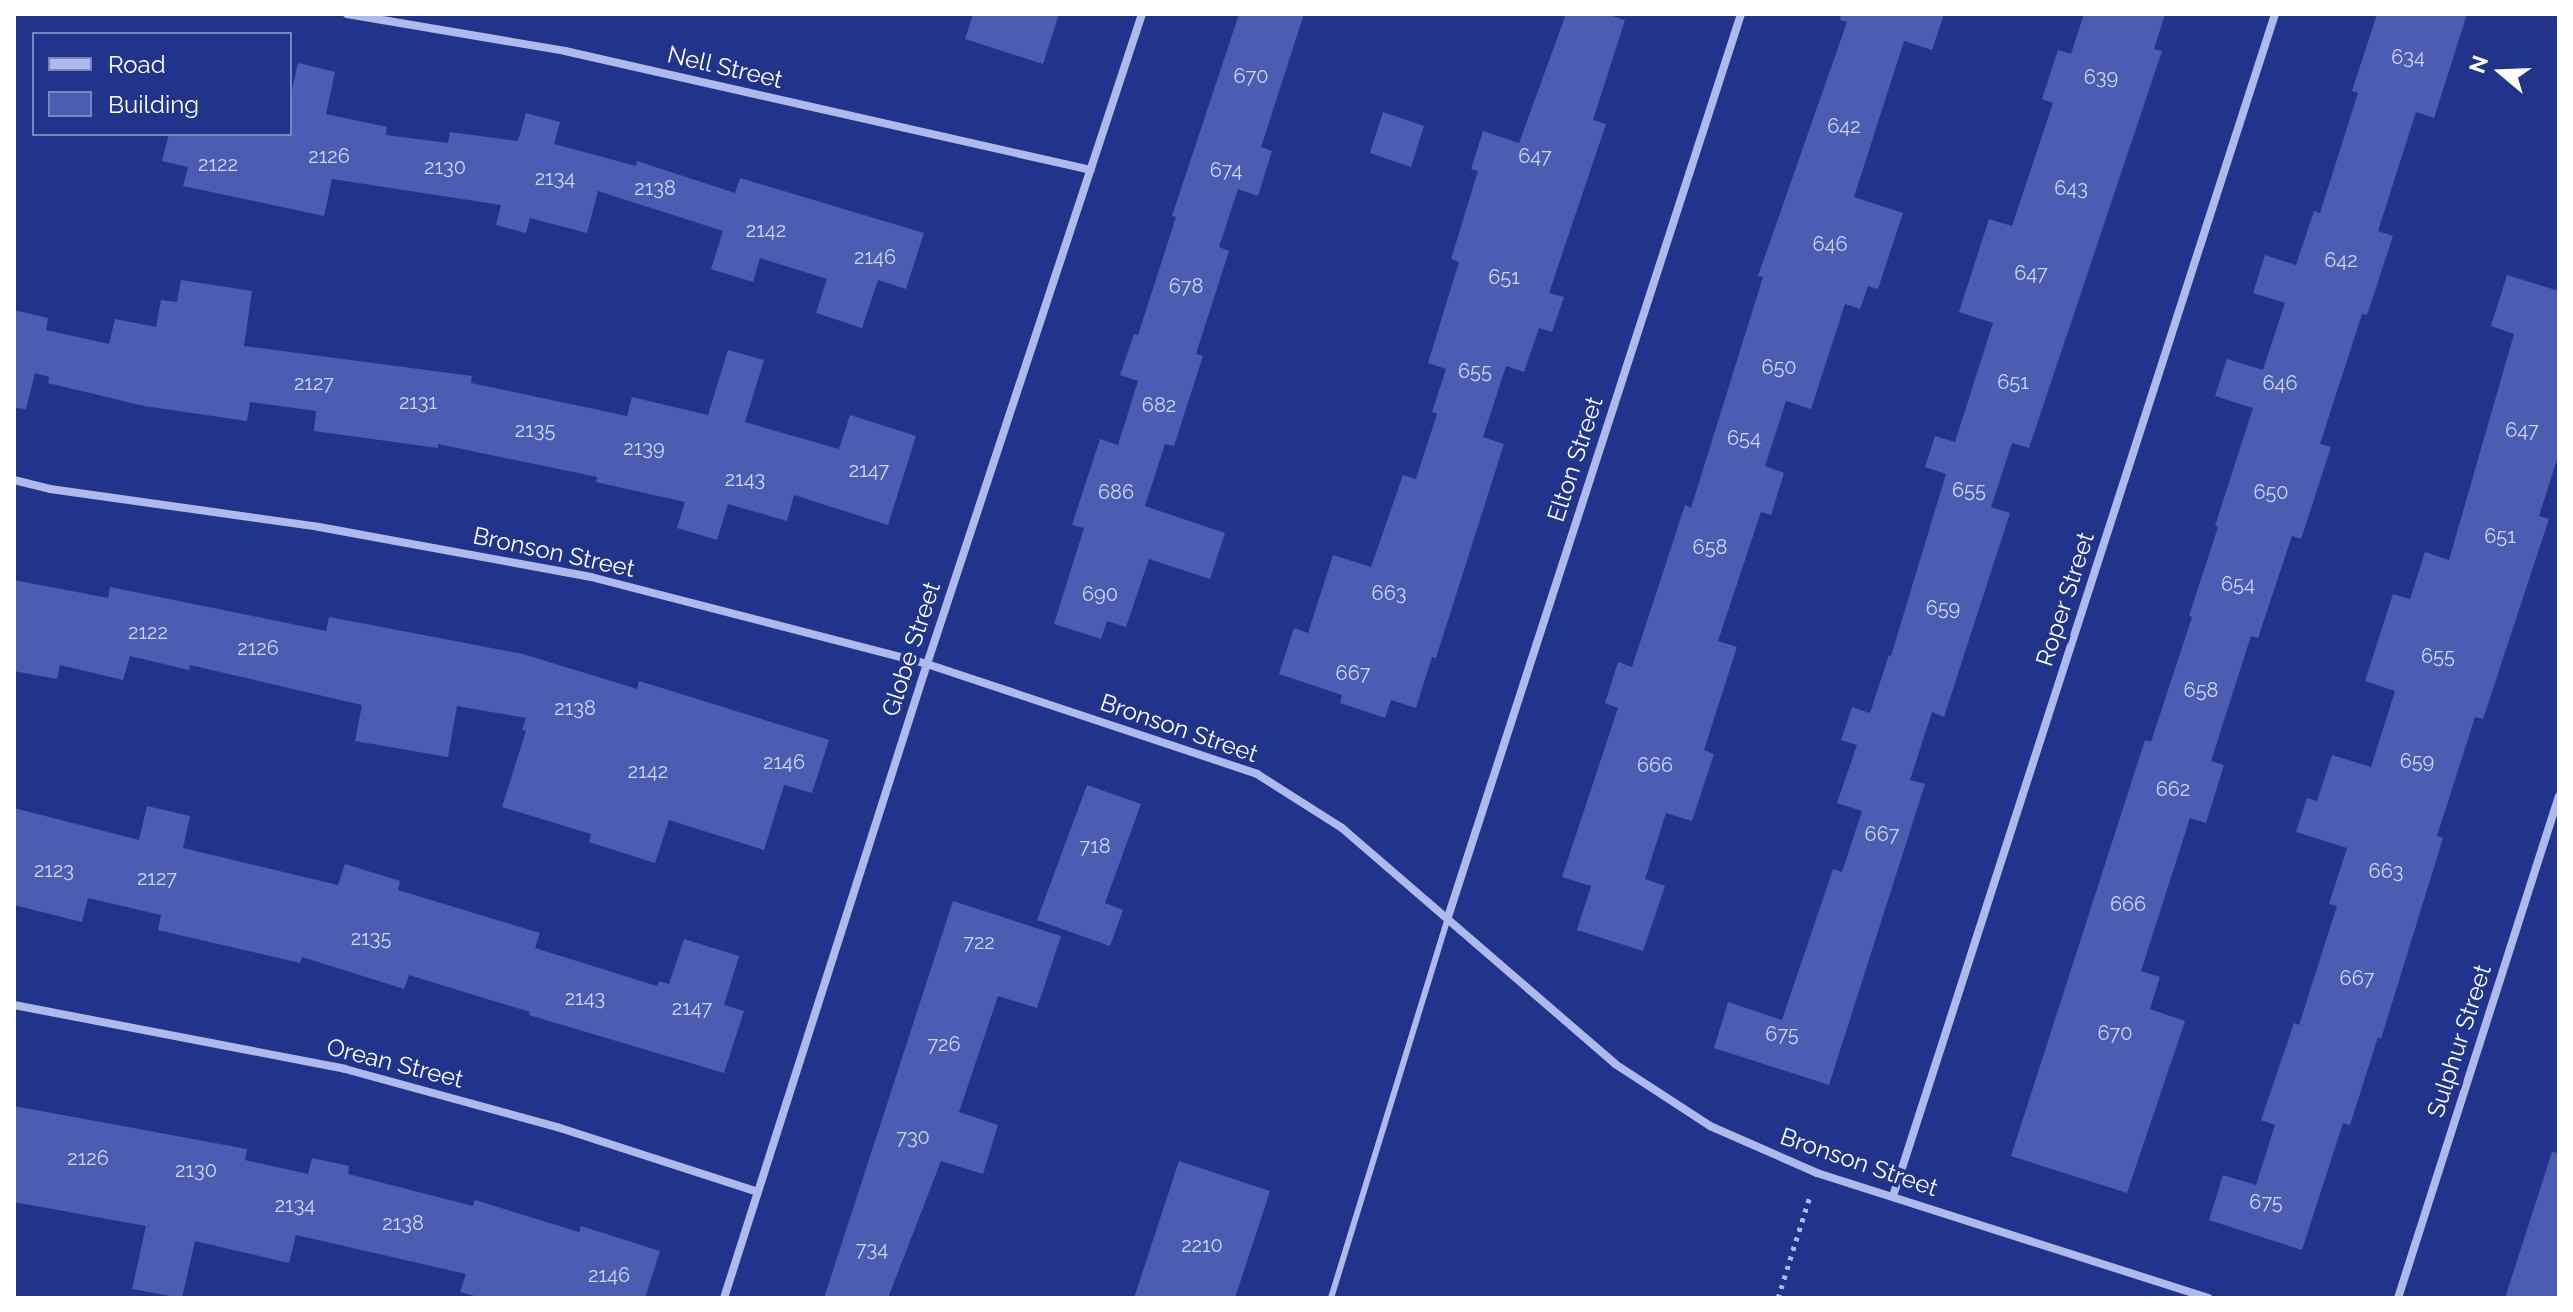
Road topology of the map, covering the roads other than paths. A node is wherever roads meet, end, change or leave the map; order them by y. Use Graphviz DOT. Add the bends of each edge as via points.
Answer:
graph roads {
  1 [pos="347,14"];
  2 [pos="1142,14"];
  3 [pos="1741,14"];
  4 [pos="2275,14"];
  5 [pos="1091,170"];
  6 [pos="14,480"];
  7 [pos="927,664"];
  8 [pos="2559,796"];
  9 [pos="1448,917"];
  10 [pos="14,1005"];
  11 [pos="758,1192"];
  12 [pos="1893,1196"];
  13 [pos="2190,1295"];
  14 [pos="724,1298"];
  15 [pos="1331,1298"];
  16 [pos="2209,1298"];
  17 [pos="2398,1298"];
  1 -- 5 [label="street, Nell Street" via="565,51"];
  2 -- 5 [label="street, Globe Street"];
  3 -- 9 [label="street, Elton Street"];
  4 -- 12 [label="street, Roper Street"];
  5 -- 7 [label="street, Globe Street"];
  6 -- 7 [label="street, Bronson Street" via="319,527 591,577"];
  7 -- 9 [label="street, Bronson Street" via="1257,774 1342,828"];
  7 -- 11 [label="street, Globe Street"];
  8 -- 17 [label="street, Sulphur Street"];
  9 -- 12 [label="street, Bronson Street" via="1615,1064 1710,1126 1817,1173"];
  9 -- 15 [label="lane"];
  10 -- 11 [label="street, Orean Street" via="345,1069 557,1127"];
  11 -- 14 [label="street, Globe Street"];
  12 -- 13 [label="street, Bronson Street"];
  13 -- 16 [label="street, Bronson Street"];
}
